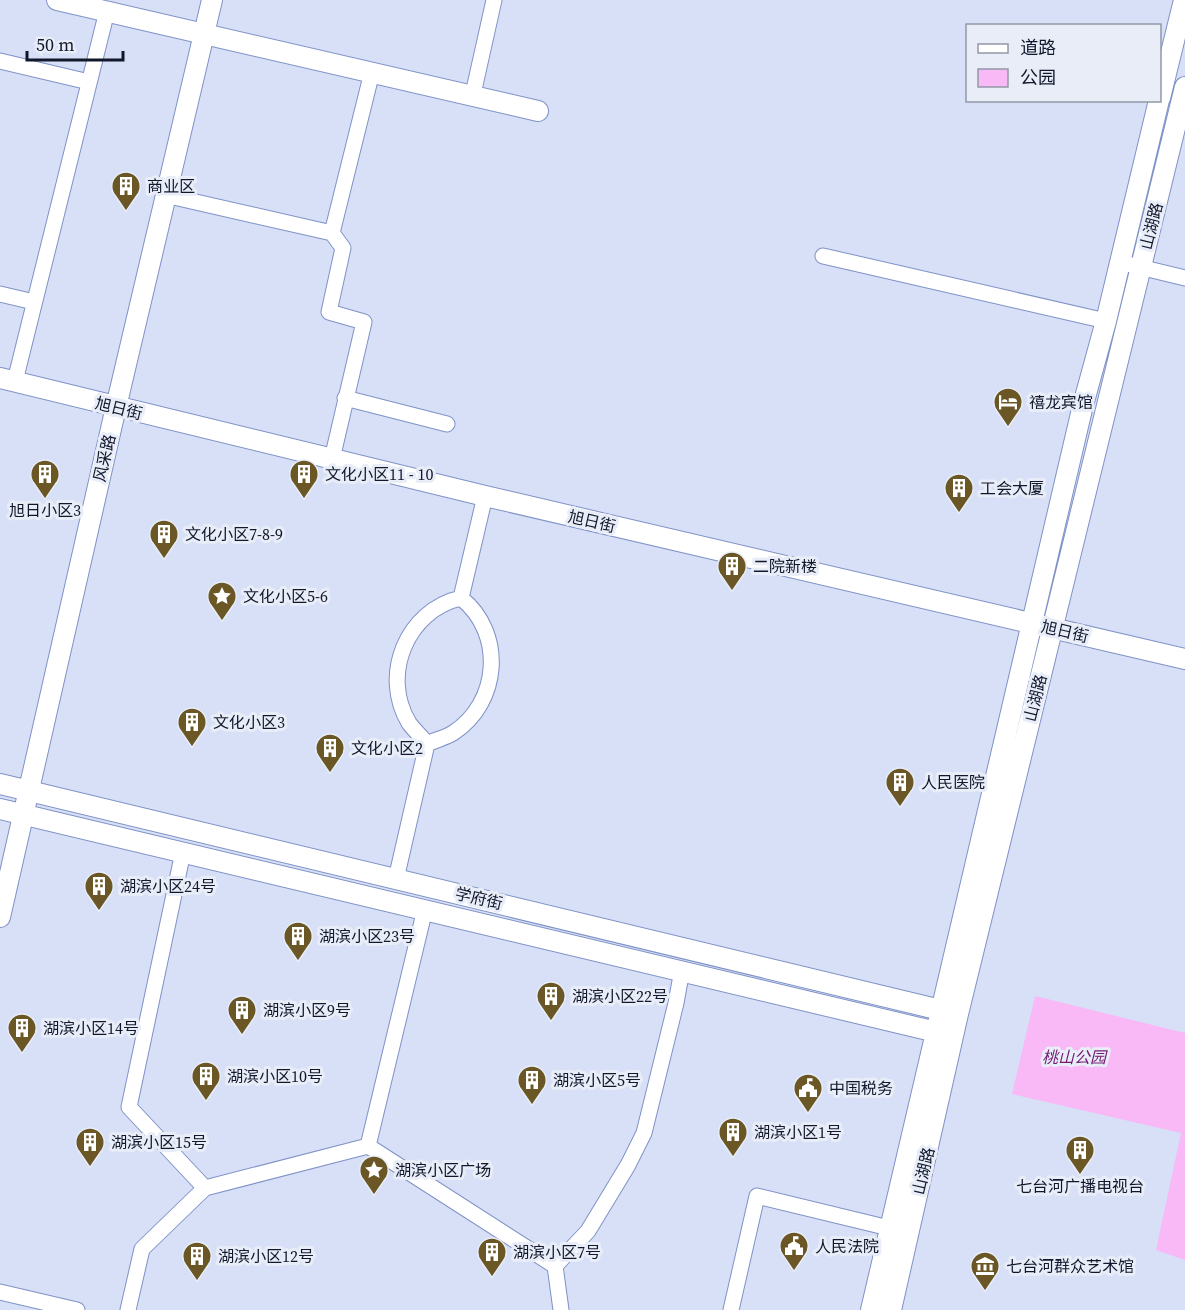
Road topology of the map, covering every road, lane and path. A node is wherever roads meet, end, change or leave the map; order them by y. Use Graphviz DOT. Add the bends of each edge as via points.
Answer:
graph roads {
  1 [pos="57,0"];
  2 [pos="212,0"];
  3 [pos="494,0"];
  4 [pos="1184,0"];
  5 [pos="107,11"];
  6 [pos="204,33"];
  7 [pos="0,61"];
  8 [pos="372,72"];
  9 [pos="90,82"];
  10 [pos="1185,87"];
  11 [pos="1161,91"];
  12 [pos="473,94"];
  13 [pos="1158,102"];
  14 [pos="538,111"];
  15 [pos="165,195"];
  16 [pos="333,233"];
  17 [pos="823,256"];
  18 [pos="1119,262"];
  19 [pos="1141,267"];
  20 [pos="1185,278"];
  21 [pos="0,294"];
  22 [pos="34,303"];
  23 [pos="1107,321"];
  24 [pos="7,380"];
  25 [pos="345,398"];
  26 [pos="116,407"];
  27 [pos="447,424"];
  28 [pos="332,459"];
  29 [pos="485,496"];
  30 [pos="461,598"];
  31 [pos="1032,624"];
  32 [pos="1052,628"];
  33 [pos="1185,659"];
  34 [pos="427,744"];
  35 [pos="0,784"];
  36 [pos="27,790"];
  37 [pos="0,809"];
  38 [pos="23,814"];
  39 [pos="183,852"];
  40 [pos="396,879"];
  41 [pos="511,906"];
  42 [pos="425,909"];
  43 [pos="0,917"];
  44 [pos="506,928"];
  45 [pos="682,970"];
  46 [pos="950,1012"];
  47 [pos="945,1034"];
  48 [pos="368,1146"];
  49 [pos="205,1188"];
  50 [pos="890,1228"];
  51 [pos="555,1266"];
  52 [pos="0,1292"];
  53 [pos="77,1310"];
  54 [pos="128,1310"];
  55 [pos="561,1310"];
  56 [pos="730,1310"];
  57 [pos="871,1310"];
  58 [pos="891,1310"];
  1 -- 5 [label="main road"];
  2 -- 6 [label="main road, 风采路"];
  3 -- 12 [label="street"];
  4 -- 11 [label="main road, 山湖路"];
  5 -- 6 [label="main road"];
  5 -- 9 [label="street"];
  6 -- 8 [label="main road"];
  6 -- 15 [label="main road, 风采路"];
  7 -- 9 [label="street"];
  8 -- 12 [label="main road"];
  8 -- 16 [label="street"];
  9 -- 22 [label="street"];
  10 -- 19 [label="main road, 山湖路"];
  12 -- 14 [label="main road"];
  13 -- 18 [label="main road, 山湖路"];
  15 -- 16 [label="street"];
  15 -- 26 [label="main road, 风采路"];
  16 -- 25 [label="street" via="343,248 329,312 363,322"];
  17 -- 23 [label="street"];
  18 -- 19 [label="street"];
  18 -- 23 [label="main road, 山湖路"];
  19 -- 20 [label="street"];
  19 -- 32 [label="main road, 山湖路"];
  21 -- 22 [label="street"];
  22 -- 24 [label="street"];
  23 -- 31 [label="main road, 山湖路" via="1083,405"];
  24 -- 26 [label="main road, 旭日街"];
  25 -- 27 [label="street"];
  25 -- 28 [label="street"];
  26 -- 28 [label="main road, 旭日街"];
  26 -- 36 [label="main road, 风采路"];
  28 -- 29 [label="main road, 旭日街"];
  29 -- 30 [label="street"];
  29 -- 31 [label="main road, 旭日街"];
  30 -- 34 [label="street" via="442,604 412,630 399,662 402,704 409,723"];
  30 -- 34 [label="street" via="476,612 491,648 489,683 468,720 453,733"];
  31 -- 32 [label="main road, 旭日街"];
  31 -- 46 [label="main road, 山湖路"];
  32 -- 33 [label="main road, 旭日街"];
  32 -- 46 [label="main road, 山湖路"];
  34 -- 40 [label="street"];
  35 -- 36 [label="main road, 学府街"];
  36 -- 38 [label="main road, 风采路"];
  36 -- 40 [label="main road, 学府街"];
  37 -- 38 [label="main road, 学府街"];
  38 -- 39 [label="main road, 学府街"];
  38 -- 43 [label="main road, 风采路"];
  39 -- 42 [label="main road, 学府街"];
  39 -- 49 [label="street" via="129,1107"];
  40 -- 41 [label="main road, 学府街"];
  41 -- 44 [label="main road" via="517,919"];
  41 -- 46 [label="main road, 学府街"];
  42 -- 44 [label="main road, 学府街"];
  42 -- 48 [label="street"];
  44 -- 45 [label="main road, 学府街"];
  45 -- 47 [label="main road, 学府街"];
  45 -- 51 [label="street" via="644,1133 588,1232"];
  46 -- 47 [label="main road, 山湖路"];
  47 -- 50 [label="main road, 山湖路"];
  47 -- 58 [label="main road, 山湖路"];
  48 -- 49 [label="street"];
  48 -- 51 [label="street"];
  49 -- 54 [label="street" via="142,1249"];
  50 -- 56 [label="street" via="757,1196"];
  50 -- 57 [label="main road, 山湖路"];
  51 -- 55 [label="street"];
  52 -- 53 [label="street"];
}
